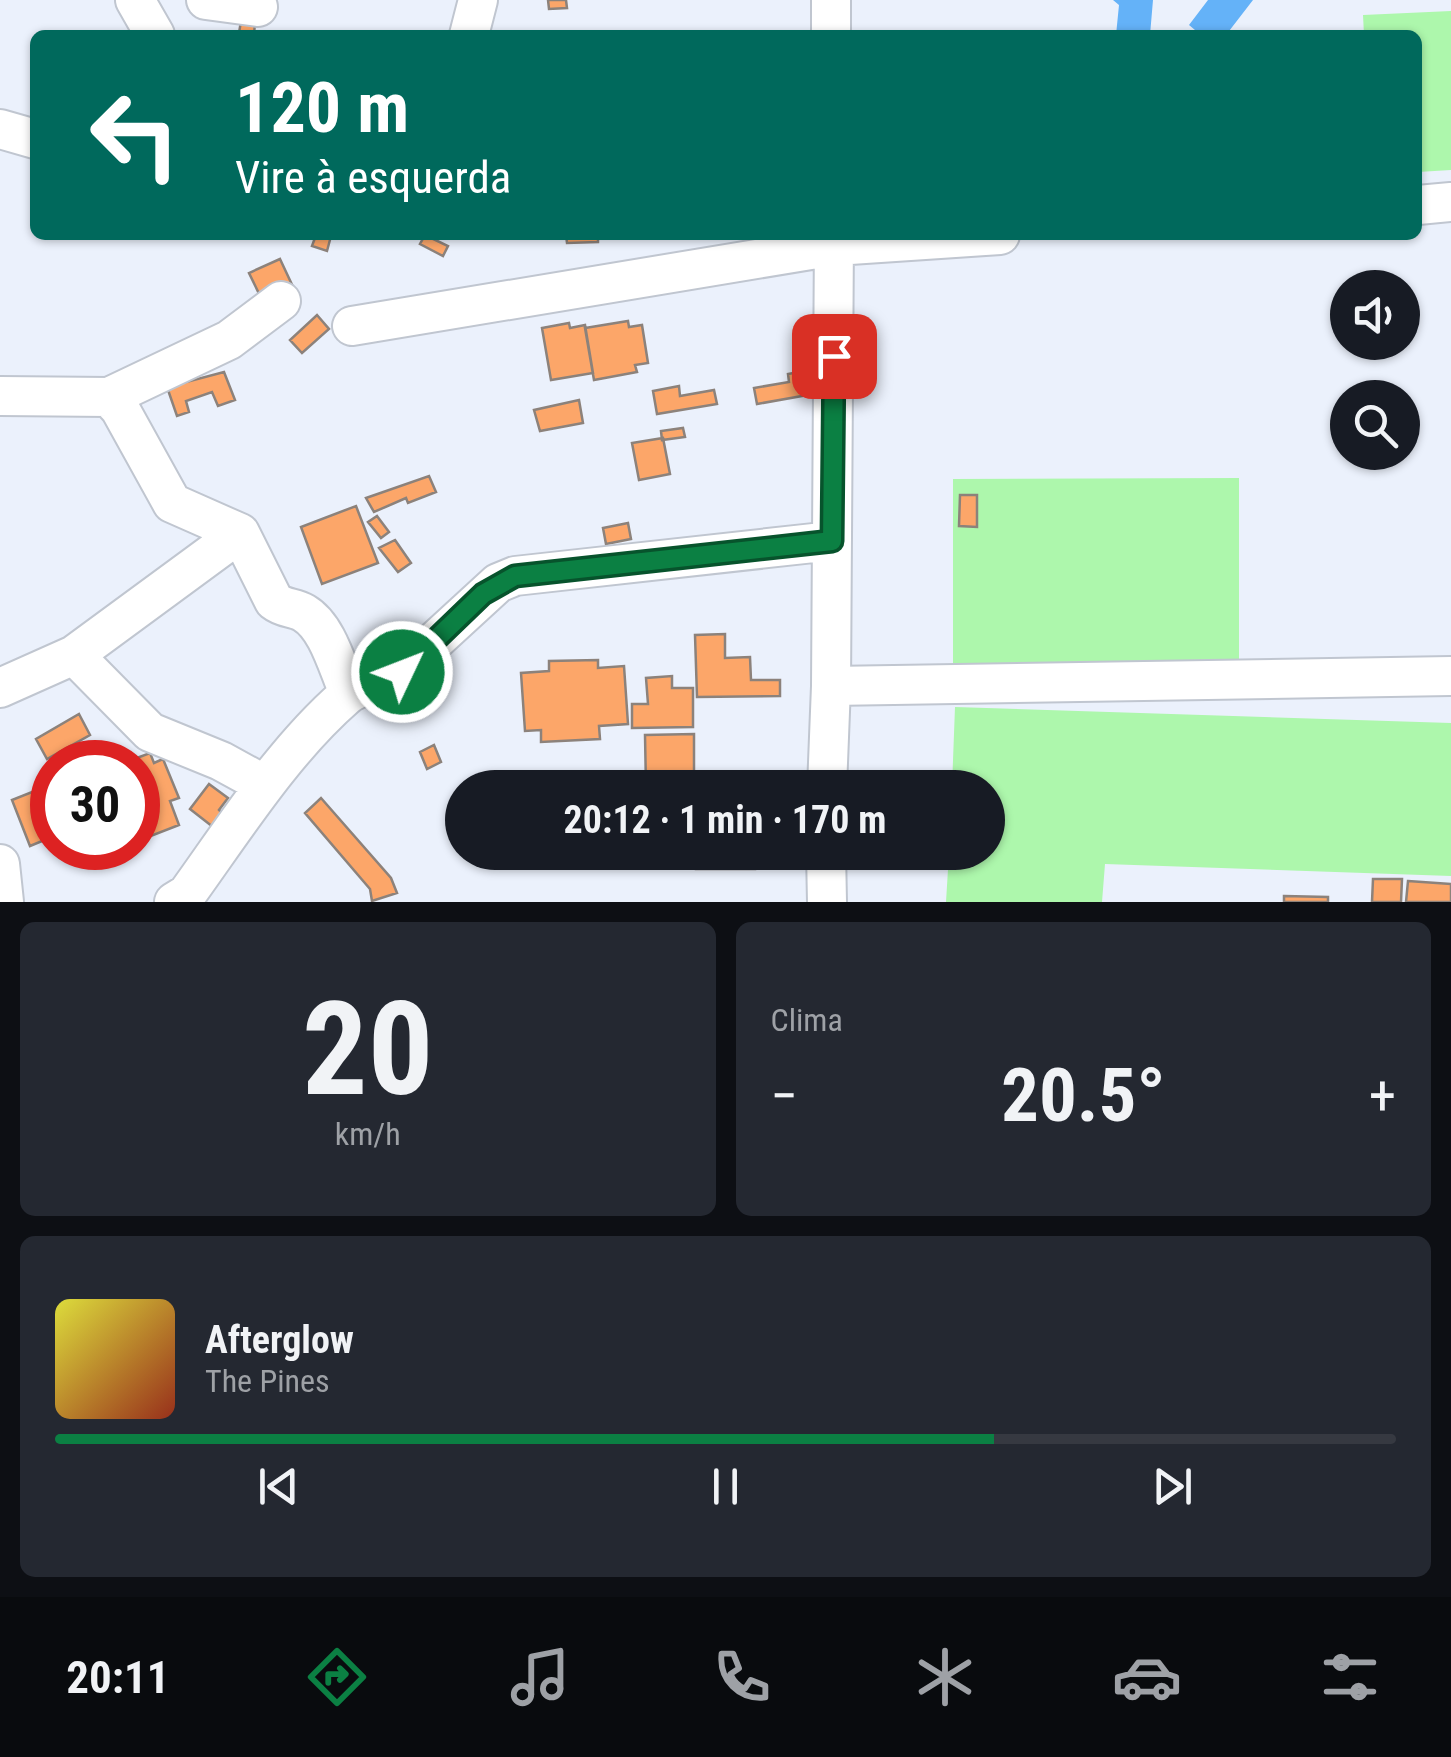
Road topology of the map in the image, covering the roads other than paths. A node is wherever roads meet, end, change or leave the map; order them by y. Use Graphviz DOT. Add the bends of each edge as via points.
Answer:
graph roads {
  1 [pos="136,0"];
  2 [pos="206,0"];
  3 [pos="478,0"];
  4 [pos="830,0"];
  5 [pos="258,7"];
  6 [pos="152,30"];
  7 [pos="470,30"];
  8 [pos="831,30"];
  9 [pos="0,129"];
  10 [pos="30,138"];
  11 [pos="1451,202"];
  12 [pos="1422,204"];
  13 [pos="834,240"];
  14 [pos="281,301"];
  15 [pos="352,326"];
  16 [pos="0,396"];
  17 [pos="109,397"];
  18 [pos="240,533"];
  19 [pos="832,541"];
  20 [pos="74,655"];
  21 [pos="1451,676"];
  22 [pos="831,686"];
  23 [pos="0,688"];
  24 [pos="349,693"];
  25 [pos="828,770"];
  26 [pos="266,785"];
  27 [pos="0,864"];
  28 [pos="826,870"];
  29 [pos="4,902"];
  30 [pos="174,902"];
  31 [pos="827,902"];
  1 -- 6 [label="street"];
  2 -- 5 [label="street"];
  3 -- 7 [label="street"];
  4 -- 8 [label="street"];
  9 -- 10 [label="street"];
  11 -- 12 [label="street"];
  13 -- 15 [label="street"];
  13 -- 19 [label="street"];
  14 -- 17 [label="street" via="229,340"];
  16 -- 17 [label="street"];
  17 -- 18 [label="street" via="172,503"];
  18 -- 20 [label="street"];
  18 -- 24 [label="street" via="274,601 314,621"];
  19 -- 22 [label="street"];
  19 -- 24 [label="street" via="515,576 483,594 402,672"];
  20 -- 23 [label="street"];
  20 -- 26 [label="street" via="150,732"];
  21 -- 22 [label="street"];
  22 -- 25 [label="street"];
  24 -- 26 [label="street"];
  26 -- 30 [label="street" via="187,894"];
  27 -- 29 [label="street"];
  28 -- 31 [label="street"];
}
